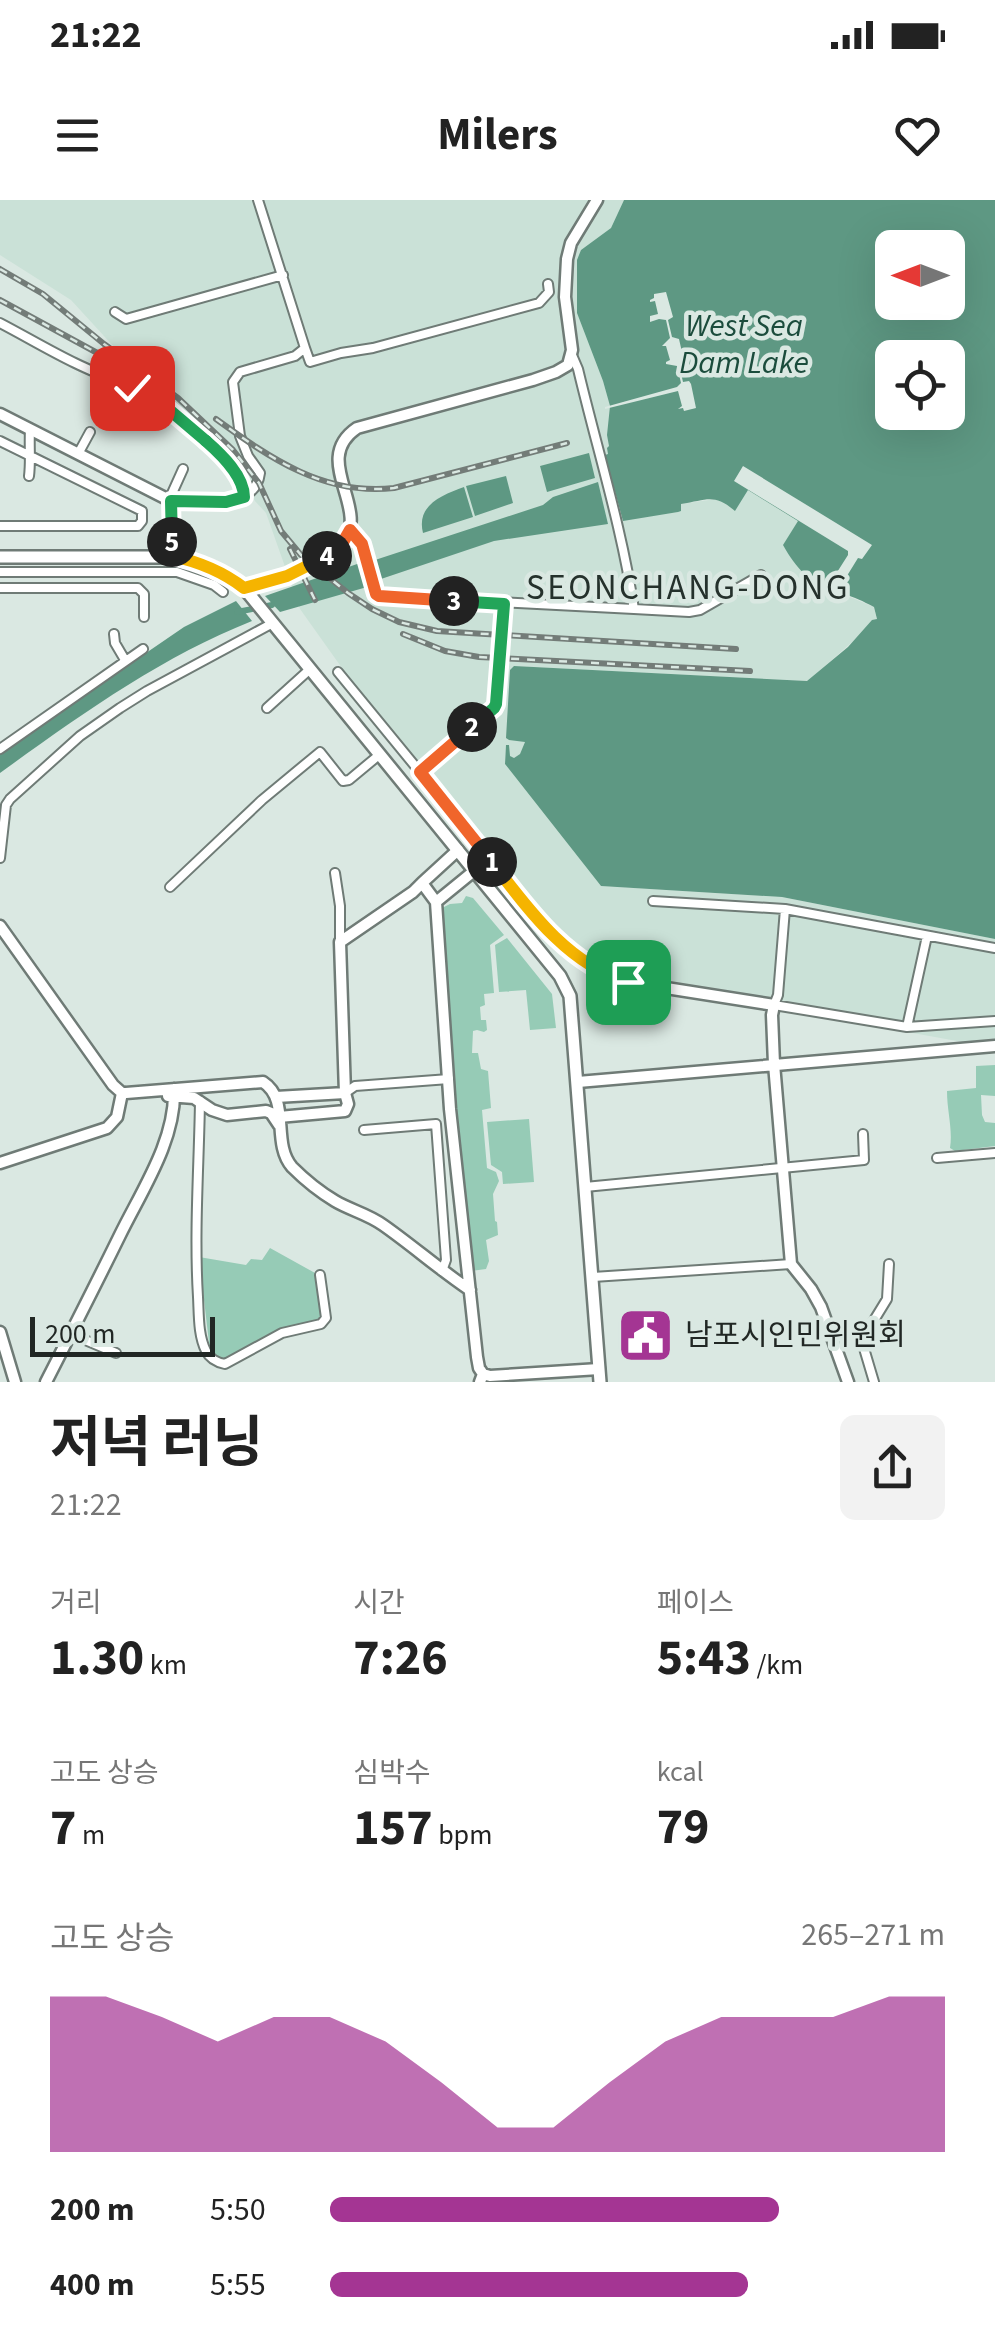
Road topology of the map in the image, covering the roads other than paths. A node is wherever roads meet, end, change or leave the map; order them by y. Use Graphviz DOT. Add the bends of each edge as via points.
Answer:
graph roads {
  1 [pos="258,200"];
  2 [pos="597,200"];
  3 [pos="283,276"];
  4 [pos="548,284"];
  5 [pos="115,312"];
  6 [pos="0,323"];
  7 [pos="305,348"];
  8 [pos="572,355"];
  9 [pos="0,414"];
  10 [pos="30,430"];
  11 [pos="90,432"];
  12 [pos="0,441"];
  13 [pos="78,454"];
  14 [pos="28,456"];
  15 [pos="183,468"];
  16 [pos="119,475"];
  17 [pos="30,476"];
  18 [pos="110,494"];
  19 [pos="244,497"];
  20 [pos="170,500"];
  21 [pos="0,526"];
  22 [pos="350,530"];
  23 [pos="0,556"];
  24 [pos="172,556"];
  25 [pos="0,572"];
  26 [pos="761,575"];
  27 [pos="0,588"];
  28 [pos="223,592"];
  29 [pos="248,592"];
  30 [pos="504,604"];
  31 [pos="634,610"];
  32 [pos="144,617"];
  33 [pos="268,620"];
  34 [pos="114,634"];
  35 [pos="143,650"];
  36 [pos="125,660"];
  37 [pos="310,670"];
  38 [pos="338,672"];
  39 [pos="267,708"];
  40 [pos="0,749"];
  41 [pos="379,755"];
  42 [pos="420,772"];
  43 [pos="0,858"];
  44 [pos="466,860"];
  45 [pos="336,873"];
  46 [pos="422,883"];
  47 [pos="170,886"];
  48 [pos="653,901"];
  49 [pos="436,902"];
  50 [pos="785,909"];
  51 [pos="0,926"];
  52 [pos="928,936"];
  53 [pos="340,942"];
  54 [pos="995,948"];
  55 [pos="774,1006"];
  56 [pos="995,1021"];
  57 [pos="907,1027"];
  58 [pos="995,1046"];
  59 [pos="774,1064"];
  60 [pos="449,1079"];
  61 [pos="578,1082"];
  62 [pos="174,1092"];
  63 [pos="124,1093"];
  64 [pos="345,1093"];
  65 [pos="276,1097"];
  66 [pos="200,1101"];
  67 [pos="279,1122"];
  68 [pos="364,1130"];
  69 [pos="863,1134"];
  70 [pos="995,1153"];
  71 [pos="937,1158"];
  72 [pos="0,1163"];
  73 [pos="783,1168"];
  74 [pos="585,1187"];
  75 [pos="791,1264"];
  76 [pos="889,1264"];
  77 [pos="442,1271"];
  78 [pos="320,1275"];
  79 [pos="593,1276"];
  80 [pos="470,1290"];
  81 [pos="0,1332"];
  82 [pos="71,1334"];
  83 [pos="116,1354"];
  84 [pos="599,1375"];
  85 [pos="482,1378"];
  86 [pos="12,1381"];
  87 [pos="46,1382"];
  88 [pos="848,1382"];
  89 [pos="874,1382"];
  1 -- 3 [label="street"];
  2 -- 8 [label="street" via="567,259"];
  3 -- 5 [label="street" via="126,319"];
  3 -- 7 [label="street"];
  4 -- 7 [label="street" via="540,303 372,348 310,362"];
  6 -- 19 [label="street" via="166,407 224,458"];
  7 -- 19 [label="street" via="235,377 240,436 260,473"];
  8 -- 22 [label="street" via="556,372 362,424 346,435 338,454"];
  8 -- 31 [label="street"];
  9 -- 10 [label="street"];
  10 -- 13 [label="street"];
  10 -- 14 [label="street"];
  11 -- 13 [label="street"];
  12 -- 14 [label="street"];
  13 -- 16 [label="street"];
  14 -- 17 [label="street"];
  14 -- 18 [label="street"];
  15 -- 20 [label="street"];
  16 -- 18 [label="street"];
  16 -- 20 [label="street"];
  18 -- 21 [label="street" via="142,512 138,526"];
  19 -- 20 [label="street"];
  20 -- 24 [label="street"];
  22 -- 29 [label="street" via="314,564"];
  22 -- 30 [label="street" via="362,544 376,594"];
  23 -- 24 [label="main road"];
  24 -- 29 [label="main road" via="213,568"];
  25 -- 28 [label="street" via="177,572"];
  26 -- 31 [label="street" via="700,610"];
  27 -- 32 [label="street" via="138,588"];
  29 -- 33 [label="main road"];
  30 -- 31 [label="street"];
  30 -- 42 [label="street" via="494,708"];
  33 -- 37 [label="main road"];
  33 -- 43 [label="street" via="80,736 6,805"];
  34 -- 36 [label="street"];
  35 -- 36 [label="street"];
  36 -- 40 [label="street"];
  37 -- 39 [label="street"];
  37 -- 41 [label="main road"];
  38 -- 42 [label="street"];
  41 -- 44 [label="main road"];
  41 -- 47 [label="street" via="342,781 320,752"];
  42 -- 55 [label="street" via="544,927 606,974"];
  44 -- 46 [label="street"];
  44 -- 49 [label="street"];
  44 -- 61 [label="main road" via="569,990"];
  45 -- 53 [label="street"];
  46 -- 49 [label="street"];
  46 -- 53 [label="street"];
  48 -- 50 [label="street"];
  49 -- 60 [label="street"];
  50 -- 52 [label="street"];
  50 -- 55 [label="street"];
  51 -- 63 [label="street"];
  52 -- 54 [label="street"];
  52 -- 57 [label="street"];
  53 -- 64 [label="street"];
  55 -- 57 [label="street"];
  55 -- 59 [label="street"];
  56 -- 57 [label="street"];
  58 -- 59 [label="street"];
  59 -- 61 [label="street"];
  59 -- 73 [label="street"];
  60 -- 64 [label="street" via="355,1086"];
  60 -- 80 [label="street"];
  61 -- 74 [label="main road"];
  62 -- 63 [label="street"];
  62 -- 65 [label="street" via="264,1082"];
  62 -- 66 [label="street"];
  62 -- 82 [label="street" via="151,1172"];
  63 -- 72 [label="street" via="107,1128"];
  64 -- 65 [label="street"];
  64 -- 67 [label="street" via="345,1111"];
  65 -- 67 [label="street"];
  66 -- 67 [label="street" via="226,1115 266,1111"];
  66 -- 78 [label="street" via="194,1248 207,1353 225,1364 282,1333 321,1324 326,1318"];
  67 -- 77 [label="street" via="294,1169"];
  68 -- 77 [label="street" via="436,1124"];
  69 -- 73 [label="street" via="864,1160"];
  70 -- 71 [label="street"];
  73 -- 74 [label="street"];
  73 -- 75 [label="street"];
  74 -- 79 [label="main road"];
  75 -- 79 [label="street"];
  75 -- 88 [label="street" via="822,1308"];
  76 -- 89 [label="street" via="886,1299 863,1344"];
  77 -- 80 [label="street"];
  79 -- 84 [label="main road"];
  80 -- 85 [label="street"];
  81 -- 86 [label="street"];
  82 -- 83 [label="street"];
  82 -- 87 [label="street"];
  84 -- 85 [label="street"];
}
